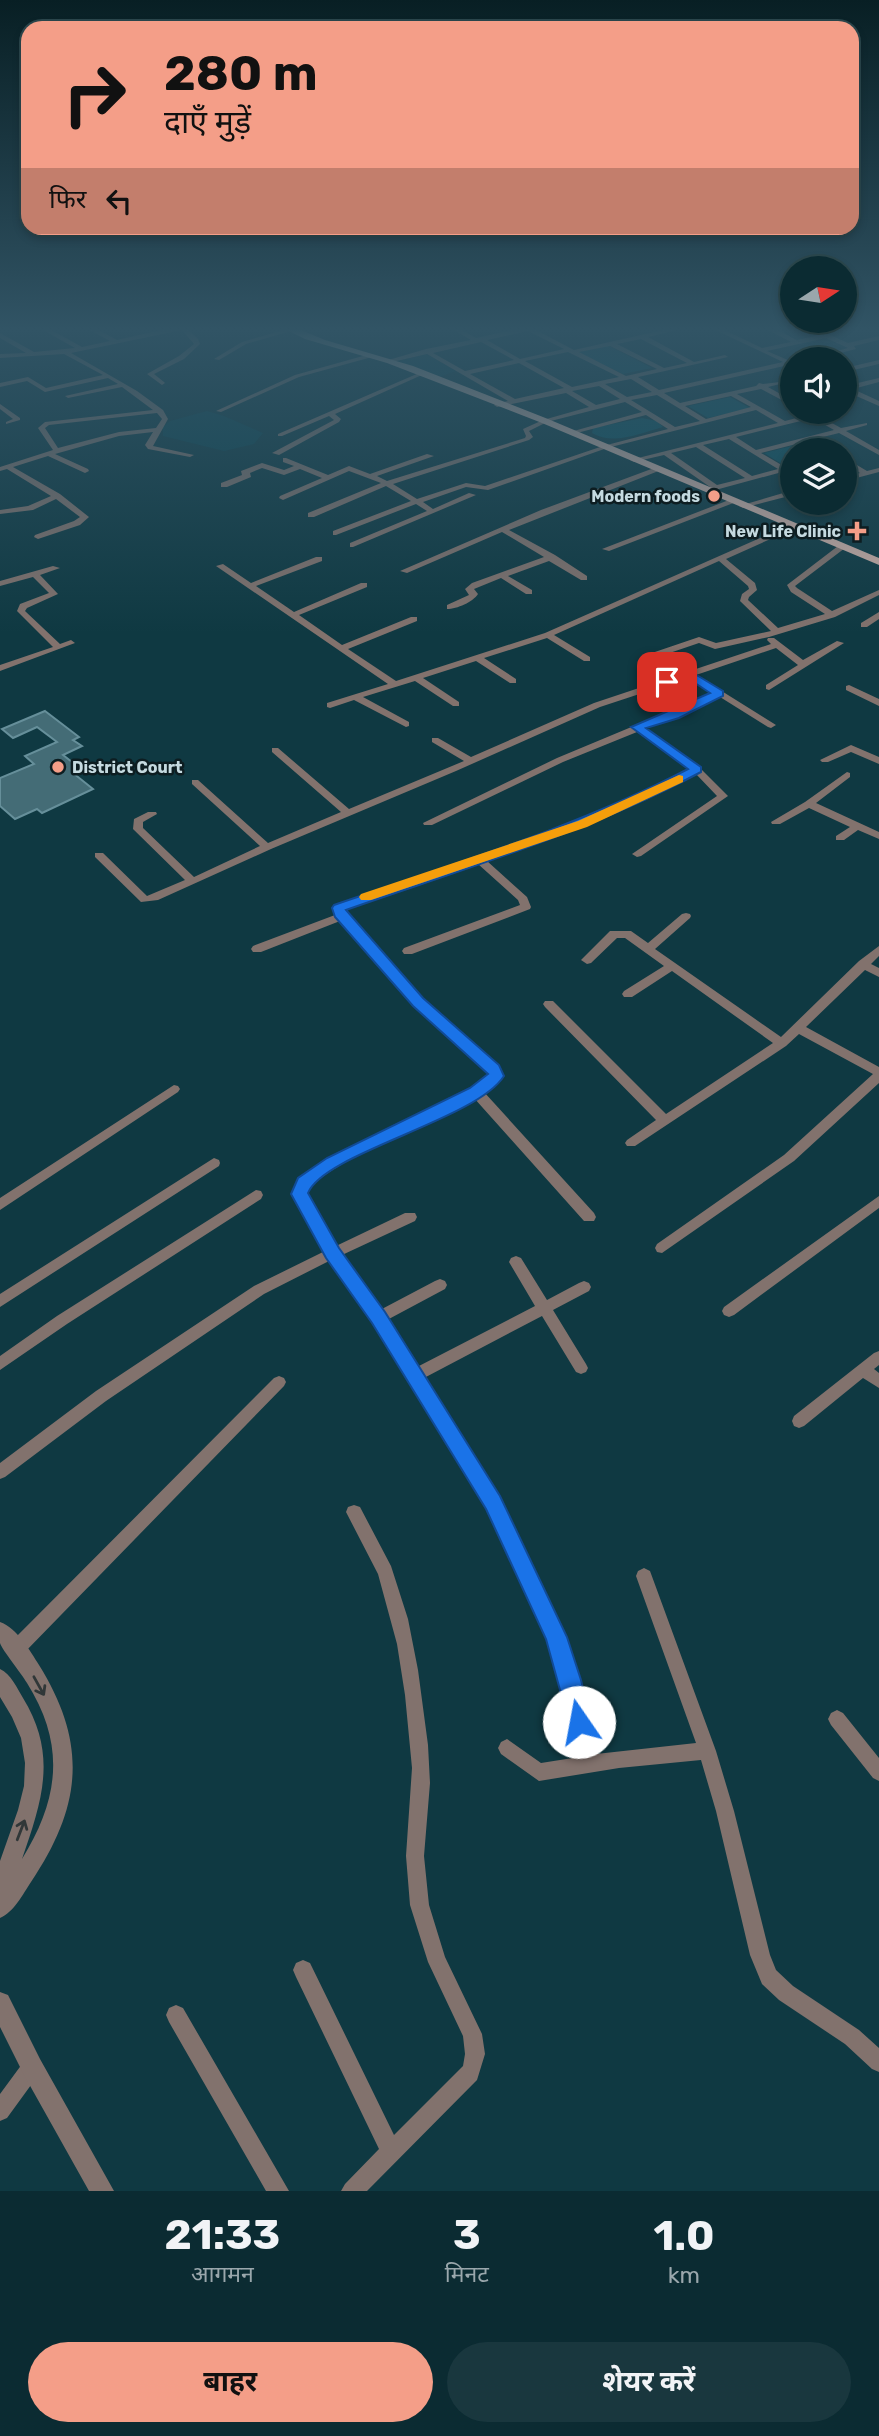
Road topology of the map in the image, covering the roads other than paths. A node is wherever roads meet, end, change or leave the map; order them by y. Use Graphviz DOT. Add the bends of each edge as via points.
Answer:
graph roads {
  1 [pos="41,428"];
  2 [pos="296,428"];
  3 [pos="323,428"];
  4 [pos="529,428"];
  5 [pos="563,428"];
  6 [pos="588,428"];
  7 [pos="676,428"];
  8 [pos="695,428"];
  9 [pos="761,428"];
  10 [pos="837,428"];
  11 [pos="847,428"];
  12 [pos="673,429"];
  13 [pos="158,430"];
  14 [pos="698,430"];
  15 [pos="840,430"];
  16 [pos="573,432"];
  17 [pos="280,435"];
  18 [pos="706,435"];
  19 [pos="729,436"];
  20 [pos="809,438"];
  21 [pos="714,440"];
  22 [pos="696,444"];
  23 [pos="780,446"];
  24 [pos="606,447"];
  25 [pos="57,451"];
  26 [pos="664,452"];
  27 [pos="755,452"];
  28 [pos="48,453"];
  29 [pos="276,453"];
  30 [pos="879,453"];
  31 [pos="190,455"];
  32 [pos="430,456"];
  33 [pos="286,460"];
  34 [pos="634,460"];
  35 [pos="300,466"];
  36 [pos="780,467"];
  37 [pos="4,468"];
  38 [pos="857,468"];
  39 [pos="657,470"];
  40 [pos="780,470"];
  41 [pos="879,470"];
  42 [pos="85,471"];
  43 [pos="867,474"];
  44 [pos="371,476"];
  45 [pos="857,476"];
  46 [pos="879,476"];
  47 [pos="327,477"];
  48 [pos="750,478"];
  49 [pos="857,481"];
  50 [pos="387,482"];
  51 [pos="224,485"];
  52 [pos="711,488"];
  53 [pos="472,495"];
  54 [pos="57,496"];
  55 [pos="780,496"];
  56 [pos="283,498"];
  57 [pos="418,500"];
  58 [pos="738,504"];
  59 [pos="432,511"];
  60 [pos="0,512"];
  61 [pos="312,515"];
  62 [pos="792,526"];
  63 [pos="504,530"];
  64 [pos="336,533"];
  65 [pos="38,537"];
  66 [pos="353,545"];
  67 [pos="841,548"];
  68 [pos="606,549"];
  69 [pos="552,557"];
  70 [pos="720,558"];
  71 [pos="319,559"];
  72 [pos="879,562"];
  73 [pos="220,566"];
  74 [pos="56,568"];
  75 [pos="404,570"];
  76 [pos="33,574"];
  77 [pos="502,575"];
  78 [pos="584,578"];
  79 [pos="0,583"];
  80 [pos="364,585"];
  81 [pos="250,586"];
  82 [pos="529,592"];
  83 [pos="879,592"];
  84 [pos="450,607"];
  85 [pos="293,615"];
  86 [pos="832,615"];
  87 [pos="879,615"];
  88 [pos="414,619"];
  89 [pos="864,625"];
  90 [pos="776,631"];
  91 [pos="548,635"];
  92 [pos="766,635"];
  93 [pos="71,643"];
  94 [pos="841,643"];
  95 [pos="777,645"];
  96 [pos="58,647"];
  97 [pos="342,648"];
  98 [pos="649,657"];
  99 [pos="477,658"];
  100 [pos="587,659"];
  101 [pos="803,663"];
  102 [pos="0,668"];
  103 [pos="690,675"];
  104 [pos="416,677"];
  105 [pos="513,681"];
  106 [pos="393,683"];
  107 [pos="769,687"];
  108 [pos="849,688"];
  109 [pos="719,694"];
  110 [pos="355,697"];
  111 [pos="879,703"];
  112 [pos="456,704"];
  113 [pos="330,705"];
  114 [pos="406,724"];
  115 [pos="771,724"];
  116 [pos="637,727"];
  117 [pos="435,740"];
  118 [pos="275,750"];
  119 [pos="825,760"];
  120 [pos="471,761"];
  121 [pos="879,761"];
  122 [pos="697,769"];
  123 [pos="847,775"];
  124 [pos="195,782"];
  125 [pos="809,804"];
  126 [pos="348,813"];
  127 [pos="152,814"];
  128 [pos="776,822"];
  129 [pos="428,823"];
  130 [pos="858,825"];
  131 [pos="879,836"];
  132 [pos="840,838"];
  133 [pos="267,847"];
  134 [pos="637,853"];
  135 [pos="99,855"];
  136 [pos="480,860"];
  137 [pos="192,881"];
  138 [pos="342,916"];
  139 [pos="685,916"];
  140 [pos="649,948"];
  141 [pos="257,949"];
  142 [pos="879,950"];
  143 [pos="408,951"];
  144 [pos="587,960"];
  145 [pos="863,964"];
  146 [pos="673,965"];
  147 [pos="879,974"];
  148 [pos="628,994"];
  149 [pos="549,1004"];
  150 [pos="798,1028"];
  151 [pos="782,1043"];
  152 [pos="879,1074"];
  153 [pos="174,1089"];
  154 [pos="476,1092"];
  155 [pos="665,1121"];
  156 [pos="631,1143"];
  157 [pos="214,1163"];
  158 [pos="256,1195"];
  159 [pos="0,1205"];
  160 [pos="876,1209"];
  161 [pos="410,1217"];
  162 [pos="589,1217"];
  163 [pos="662,1248"];
  164 [pos="333,1253"];
  165 [pos="516,1262"];
  166 [pos="440,1285"];
  167 [pos="584,1287"];
  168 [pos="0,1301"];
  169 [pos="545,1308"];
  170 [pos="729,1311"];
  171 [pos="378,1318"];
  172 [pos="879,1356"];
  173 [pos="0,1364"];
  174 [pos="581,1368"];
  175 [pos="864,1370"];
  176 [pos="415,1376"];
  177 [pos="279,1382"];
  178 [pos="879,1382"];
  179 [pos="799,1421"];
  180 [pos="0,1472"];
  181 [pos="354,1513"];
  182 [pos="644,1576"];
  183 [pos="0,1631"];
  184 [pos="17,1648"];
  185 [pos="0,1679"];
  186 [pos="837,1719"];
  187 [pos="507,1748"];
  188 [pos="707,1751"];
  189 [pos="589,1763"];
  190 [pos="879,1772"];
  191 [pos="0,1894"];
  192 [pos="0,1907"];
  193 [pos="303,1969"];
  194 [pos="0,2003"];
  195 [pos="176,2015"];
  196 [pos="879,2062"];
  197 [pos="32,2067"];
  198 [pos="0,2111"];
  199 [pos="392,2153"];
  200 [pos="102,2191"];
  201 [pos="278,2191"];
  202 [pos="352,2191"];
  1 -- 25 [label="street"];
  2 -- 17 [label="street"];
  3 -- 29 [label="street"];
  4 -- 50 [label="street" via="525,430 527,439"];
  5 -- 16 [label="main road"];
  6 -- 16 [label="street"];
  7 -- 12 [label="street"];
  8 -- 14 [label="street"];
  9 -- 19 [label="street"];
  10 -- 15 [label="street"];
  11 -- 15 [label="street"];
  12 -- 24 [label="street"];
  13 -- 25 [label="street" via="140,430"];
  13 -- 31 [label="street" via="150,448"];
  15 -- 20 [label="street"];
  15 -- 30 [label="street"];
  16 -- 24 [label="main road"];
  18 -- 21 [label="street"];
  19 -- 21 [label="street"];
  19 -- 27 [label="street"];
  21 -- 22 [label="street"];
  22 -- 26 [label="street"];
  22 -- 48 [label="street"];
  23 -- 27 [label="street"];
  24 -- 34 [label="main road"];
  24 -- 57 [label="street" via="485,488 466,485"];
  25 -- 28 [label="street"];
  26 -- 34 [label="street"];
  26 -- 52 [label="street"];
  27 -- 36 [label="street"];
  28 -- 37 [label="street"];
  28 -- 42 [label="street"];
  32 -- 44 [label="street"];
  33 -- 35 [label="street"];
  34 -- 39 [label="main road"];
  35 -- 47 [label="street"];
  35 -- 51 [label="street" via="284,473 262,465"];
  37 -- 54 [label="street"];
  38 -- 43 [label="street"];
  39 -- 52 [label="main road"];
  39 -- 63 [label="street"];
  40 -- 48 [label="street"];
  41 -- 43 [label="street"];
  43 -- 45 [label="street"];
  44 -- 47 [label="street" via="349,468"];
  44 -- 50 [label="street"];
  46 -- 49 [label="street"];
  47 -- 56 [label="street"];
  48 -- 52 [label="street"];
  50 -- 57 [label="street"];
  50 -- 61 [label="street"];
  52 -- 58 [label="main road"];
  53 -- 59 [label="street"];
  54 -- 60 [label="street" via="30,508"];
  54 -- 65 [label="street" via="85,517"];
  55 -- 58 [label="street"];
  57 -- 59 [label="street"];
  57 -- 64 [label="street"];
  58 -- 62 [label="main road"];
  58 -- 68 [label="street"];
  59 -- 66 [label="street"];
  62 -- 67 [label="main road"];
  62 -- 70 [label="street"];
  63 -- 69 [label="street"];
  63 -- 75 [label="street"];
  67 -- 72 [label="main road"];
  67 -- 86 [label="street" via="791,585"];
  69 -- 77 [label="street"];
  69 -- 78 [label="street"];
  70 -- 90 [label="street" via="752,585 744,601"];
  70 -- 91 [label="street"];
  71 -- 81 [label="street"];
  73 -- 81 [label="street"];
  74 -- 76 [label="street"];
  76 -- 79 [label="street"];
  76 -- 96 [label="street" via="54,594 23,606 21,611"];
  77 -- 82 [label="street"];
  77 -- 84 [label="street" via="470,587 472,597"];
  80 -- 85 [label="street"];
  81 -- 85 [label="street"];
  83 -- 86 [label="street"];
  85 -- 97 [label="street"];
  86 -- 90 [label="street"];
  87 -- 89 [label="street"];
  88 -- 97 [label="street"];
  90 -- 92 [label="street"];
  91 -- 99 [label="street"];
  91 -- 100 [label="street"];
  92 -- 95 [label="street"];
  92 -- 98 [label="street" via="715,646 699,640"];
  93 -- 96 [label="street"];
  94 -- 101 [label="street"];
  95 -- 101 [label="street"];
  95 -- 103 [label="street"];
  96 -- 102 [label="street"];
  97 -- 106 [label="street"];
  99 -- 104 [label="street"];
  99 -- 105 [label="street"];
  101 -- 107 [label="street" via="803,668"];
  103 -- 109 [label="street"];
  103 -- 120 [label="street" via="597,705"];
  104 -- 106 [label="street"];
  104 -- 112 [label="street"];
  106 -- 110 [label="street"];
  108 -- 111 [label="street"];
  109 -- 115 [label="street"];
  109 -- 116 [label="street"];
  110 -- 113 [label="street"];
  110 -- 114 [label="street"];
  116 -- 122 [label="street"];
  116 -- 129 [label="street"];
  117 -- 120 [label="street"];
  118 -- 126 [label="street"];
  119 -- 121 [label="street" via="851,748"];
  120 -- 126 [label="street"];
  122 -- 134 [label="street" via="720,792 721,799"];
  122 -- 136 [label="street" via="583,824"];
  123 -- 125 [label="street"];
  124 -- 133 [label="street"];
  125 -- 128 [label="street"];
  125 -- 130 [label="street"];
  126 -- 133 [label="street"];
  127 -- 137 [label="street" via="138,821 137,827"];
  130 -- 131 [label="street"];
  130 -- 132 [label="street"];
  133 -- 137 [label="street"];
  135 -- 137 [label="street" via="145,900"];
  136 -- 138 [label="street" via="341,905 338,911"];
  136 -- 143 [label="street" via="526,907"];
  138 -- 141 [label="street"];
  138 -- 154 [label="street" via="418,1002 493,1069 496,1076"];
  139 -- 140 [label="street"];
  140 -- 144 [label="street" via="619,933"];
  140 -- 146 [label="street"];
  142 -- 145 [label="street"];
  145 -- 147 [label="street"];
  145 -- 150 [label="street"];
  146 -- 148 [label="street"];
  146 -- 151 [label="street"];
  149 -- 155 [label="street"];
  150 -- 151 [label="street"];
  150 -- 152 [label="street"];
  151 -- 155 [label="street"];
  152 -- 163 [label="street" via="789,1158"];
  153 -- 159 [label="street"];
  154 -- 162 [label="street"];
  154 -- 164 [label="street" via="333,1162 304,1183 299,1194"];
  155 -- 156 [label="street"];
  157 -- 168 [label="street"];
  158 -- 173 [label="street"];
  160 -- 170 [label="street"];
  161 -- 164 [label="street"];
  164 -- 171 [label="street"];
  164 -- 180 [label="street" via="259,1290 101,1396"];
  165 -- 169 [label="street"];
  166 -- 171 [label="street"];
  167 -- 169 [label="street"];
  169 -- 174 [label="street"];
  169 -- 176 [label="street"];
  171 -- 176 [label="street"];
  172 -- 175 [label="street"];
  175 -- 178 [label="street"];
  175 -- 179 [label="street"];
  176 -- 189 [label="street" via="482,1483 546,1614 570,1680"];
  177 -- 184 [label="street"];
  181 -- 199 [label="street" via="385,1572 416,1718 421,1796 414,1868 420,1911 476,2048 470,2073"];
  182 -- 188 [label="street"];
  183 -- 184 [label="street"];
  184 -- 192 [label="street, one-way" via="55,1718 63,1751 62,1791 46,1836"];
  191 -- 185 [label="street, one-way" via="33,1799 37,1765 29,1729"];
  186 -- 190 [label="street"];
  187 -- 189 [label="street" via="540,1772"];
  188 -- 189 [label="street"];
  188 -- 196 [label="street" via="769,1978 852,2036"];
  193 -- 199 [label="street"];
  194 -- 197 [label="street"];
  195 -- 201 [label="street"];
  197 -- 198 [label="street"];
  197 -- 200 [label="street"];
  199 -- 202 [label="street"];
}
